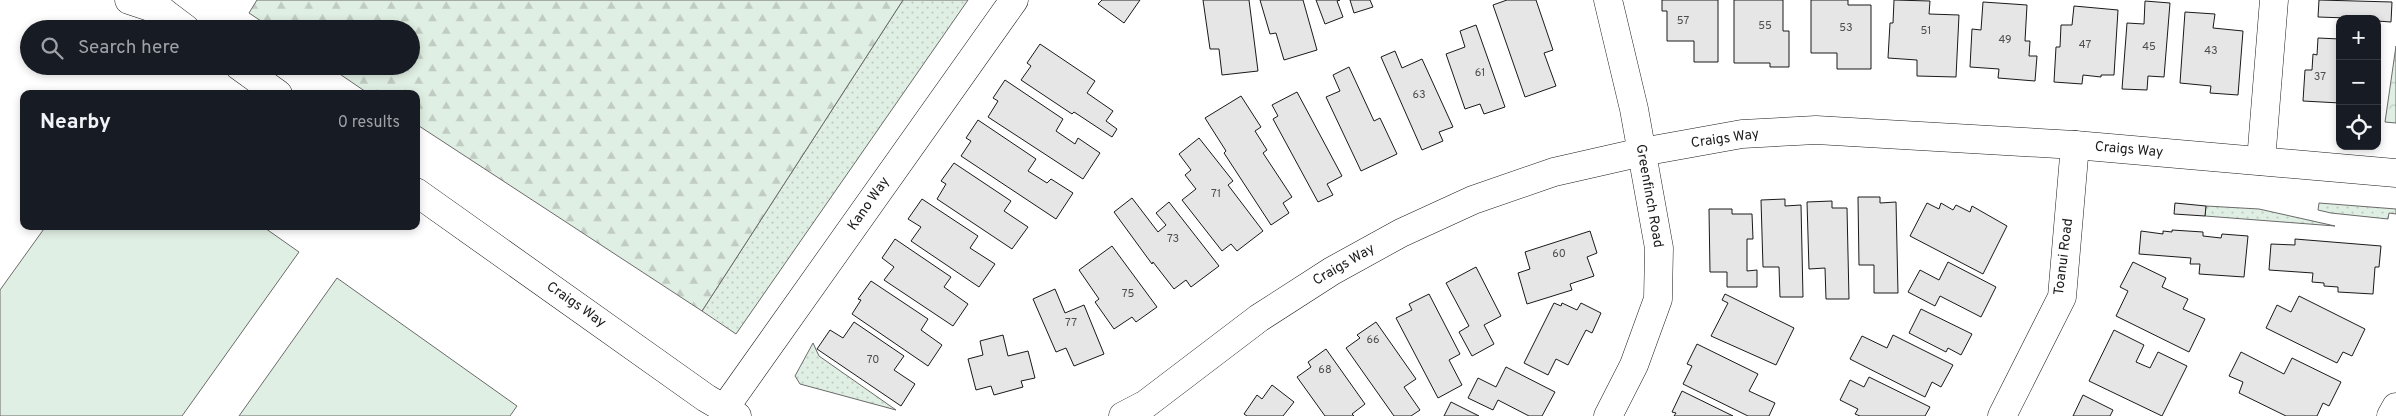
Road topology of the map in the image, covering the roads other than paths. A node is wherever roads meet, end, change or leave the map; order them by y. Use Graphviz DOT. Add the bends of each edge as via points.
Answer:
graph roads {
  1 [pos="129,0"];
  2 [pos="1014,0"];
  3 [pos="1608,0"];
  4 [pos="2274,0"];
  5 [pos="156,6"];
  6 [pos="174,20"];
  7 [pos="252,75"];
  8 [pos="272,90"];
  9 [pos="2076,145"];
  10 [pos="1642,152"];
  11 [pos="2261,161"];
  12 [pos="2396,173"];
  13 [pos="420,195"];
  14 [pos="2396,407"];
  15 [pos="731,412"];
  16 [pos="1122,416"];
  17 [pos="1608,416"];
  18 [pos="2002,416"];
  19 [pos="2391,416"];
  1 -- 5 [label="street"];
  2 -- 15 [label="street, Kano Way"];
  3 -- 10 [label="street, Greenfinch Road"];
  4 -- 11 [label="street"];
  5 -- 6 [label="street"];
  7 -- 8 [label="street"];
  9 -- 10 [label="street, Craigs Way" via="1816,130 1742,134"];
  9 -- 11 [label="street, Craigs Way"];
  9 -- 18 [label="street, Toanui Road" via="2062,297"];
  10 -- 16 [label="street, Craigs Way" via="1554,172 1473,200 1401,233 1332,271 1259,318 1146,404"];
  10 -- 17 [label="street, Greenfinch Road" via="1659,248 1658,299 1634,365"];
  11 -- 12 [label="street, Craigs Way"];
  13 -- 15 [label="street, Craigs Way"];
  14 -- 19 [label="street"];
}
